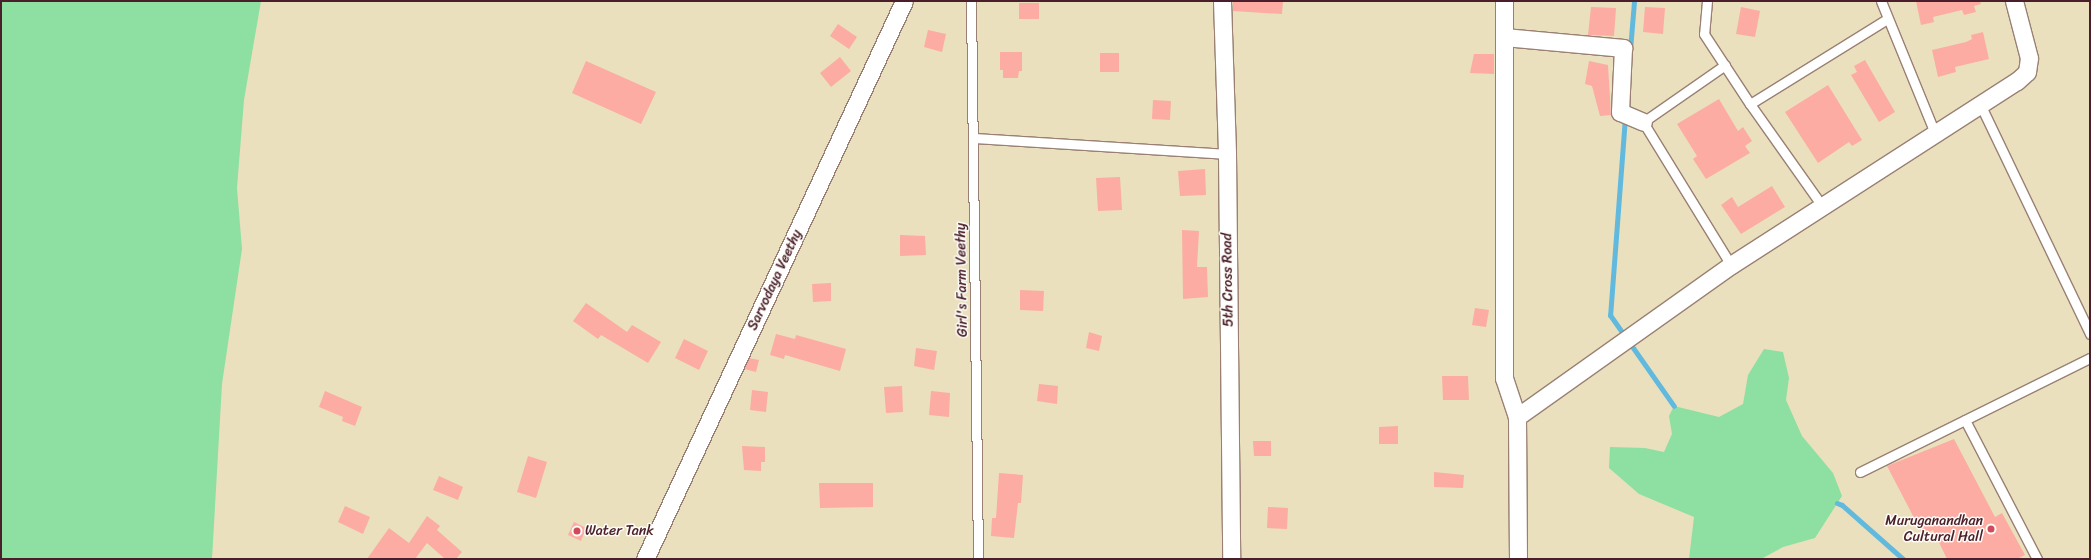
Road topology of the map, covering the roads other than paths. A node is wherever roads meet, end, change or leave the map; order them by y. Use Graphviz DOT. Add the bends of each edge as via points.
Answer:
graph roads {
  1 [pos="904,1"];
  2 [pos="971,1"];
  3 [pos="1222,1"];
  4 [pos="1504,1"];
  5 [pos="1707,1"];
  6 [pos="1881,1"];
  7 [pos="2014,1"];
  8 [pos="1887,19"];
  9 [pos="1504,37"];
  10 [pos="1725,65"];
  11 [pos="1750,104"];
  12 [pos="1980,104"];
  13 [pos="1643,122"];
  14 [pos="1935,133"];
  15 [pos="975,138"];
  16 [pos="1226,154"];
  17 [pos="1823,207"];
  18 [pos="1731,265"];
  19 [pos="2090,334"];
  20 [pos="2090,358"];
  21 [pos="1517,417"];
  22 [pos="1964,420"];
  23 [pos="1860,472"];
  24 [pos="645,559"];
  25 [pos="978,559"];
  26 [pos="1231,559"];
  27 [pos="1518,559"];
  28 [pos="2037,559"];
  1 -- 24 [label="street, Sarvodaya Veethy"];
  2 -- 15 [label="lane, Girl's Farm Veethy"];
  3 -- 16 [label="street, 5th Cross Road"];
  4 -- 9 [label="street"];
  5 -- 10 [label="lane" via="1704,34"];
  6 -- 8 [label="lane"];
  7 -- 12 [label="street" via="2029,58 2028,72"];
  8 -- 11 [label="lane"];
  8 -- 14 [label="lane"];
  9 -- 13 [label="street" via="1623,48 1620,112"];
  9 -- 21 [label="street" via="1504,378"];
  10 -- 11 [label="lane"];
  10 -- 13 [label="lane"];
  11 -- 17 [label="lane"];
  12 -- 14 [label="street"];
  12 -- 19 [label="lane"];
  13 -- 18 [label="lane"];
  14 -- 17 [label="street"];
  15 -- 16 [label="lane"];
  15 -- 25 [label="lane, Girl's Farm Veethy"];
  16 -- 26 [label="street, 5th Cross Road"];
  17 -- 18 [label="street"];
  18 -- 21 [label="street"];
  20 -- 22 [label="lane"];
  21 -- 27 [label="street"];
  22 -- 23 [label="lane"];
  22 -- 28 [label="lane"];
}
